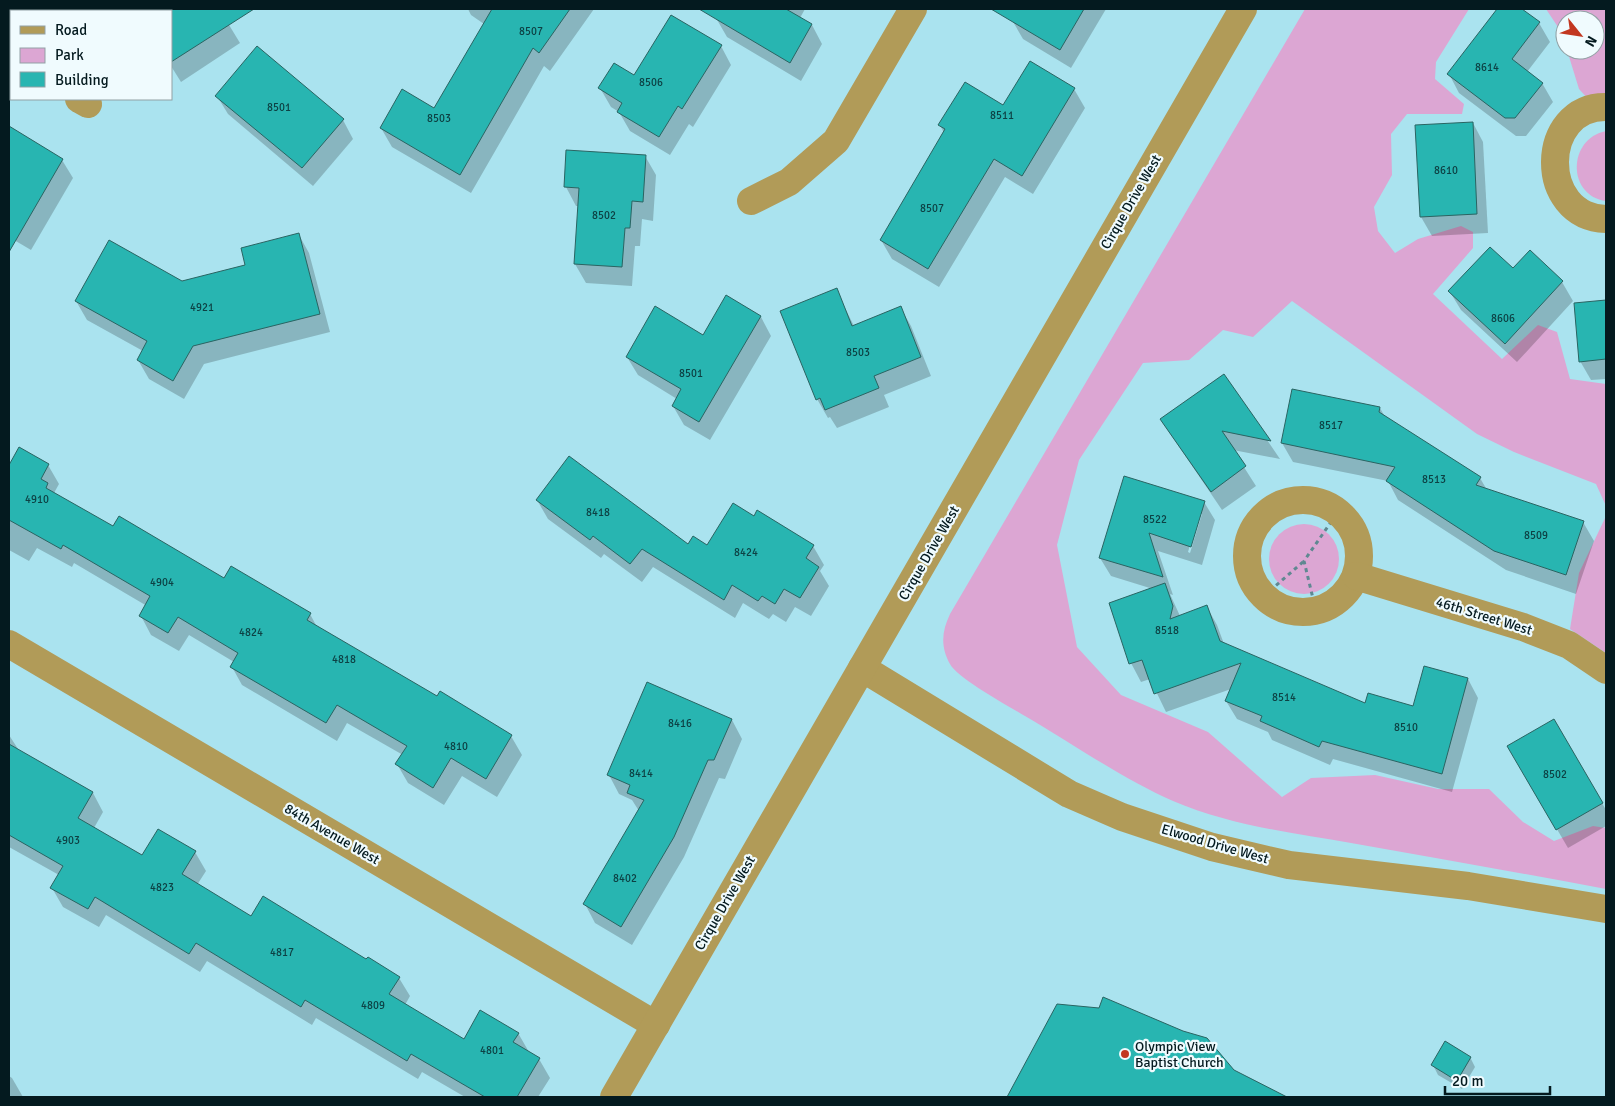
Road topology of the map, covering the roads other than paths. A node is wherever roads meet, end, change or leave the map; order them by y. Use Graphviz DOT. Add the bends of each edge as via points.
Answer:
graph roads {
  1 [pos="912,9"];
  2 [pos="1243,9"];
  3 [pos="1606,107"];
  4 [pos="751,200"];
  5 [pos="1606,219"];
  6 [pos="1356,576"];
  7 [pos="9,644"];
  8 [pos="862,668"];
  9 [pos="1606,670"];
  10 [pos="1606,909"];
  11 [pos="656,1025"];
  12 [pos="614,1097"];
  1 -- 4 [label="street" via="836,141 790,182"];
  2 -- 8 [label="street, Cirque Drive West"];
  3 -- 5 [label="street" via="1581,114 1566,127 1557,144 1553,164 1557,183 1568,200 1583,212"];
  6 -- 6 [label="street" via="1342,598 1327,608 1292,612 1275,606 1250,576 1246,557 1249,537 1259,520 1274,507 1292,500 1312,500 1331,506 1345,517 1354,532 1359,549"];
  6 -- 9 [label="street, 46th Street West" via="1522,626 1569,645"];
  7 -- 11 [label="street, 84th Avenue West"];
  8 -- 10 [label="street, Elwood Drive West" via="1069,794 1122,817 1212,847 1289,865 1468,886"];
  8 -- 11 [label="street, Cirque Drive West"];
  11 -- 12 [label="street, Cirque Drive West"];
}
